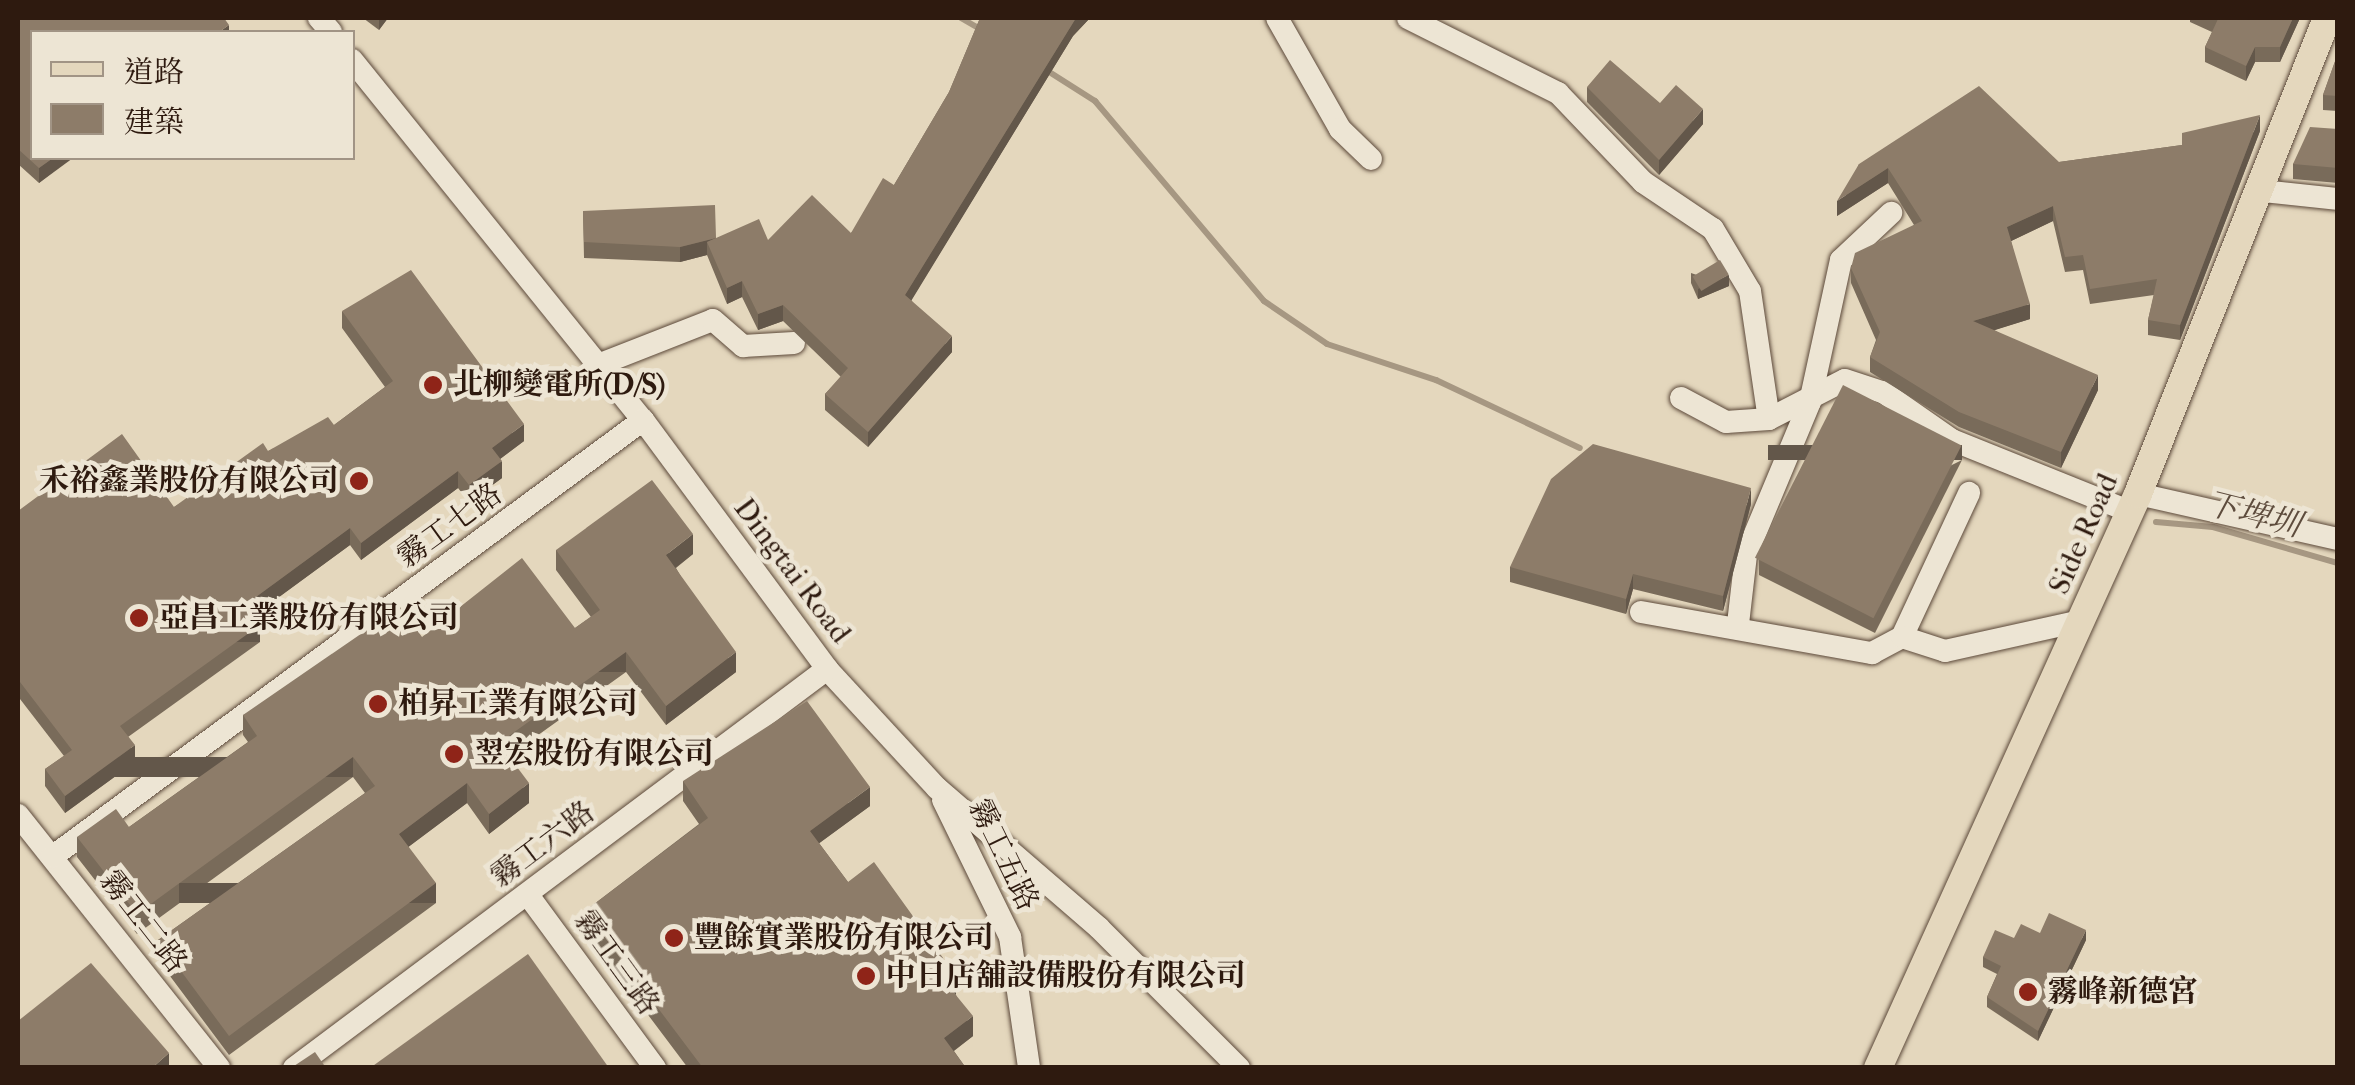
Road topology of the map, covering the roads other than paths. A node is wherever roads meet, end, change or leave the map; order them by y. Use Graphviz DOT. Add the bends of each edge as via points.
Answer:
graph roads {
  1 [pos="1277,18"];
  2 [pos="1408,18"];
  3 [pos="2327,18"];
  4 [pos="355,64"];
  5 [pos="1371,159"];
  6 [pos="2263,190"];
  7 [pos="2338,198"];
  8 [pos="1891,213"];
  9 [pos="794,343"];
  10 [pos="598,365"];
  11 [pos="1681,398"];
  12 [pos="1810,402"];
  13 [pos="643,420"];
  14 [pos="1769,420"];
  15 [pos="1969,494"];
  16 [pos="2133,502"];
  17 [pos="2338,539"];
  18 [pos="1641,612"];
  19 [pos="2080,621"];
  20 [pos="1738,624"];
  21 [pos="1902,636"];
  22 [pos="828,669"];
  23 [pos="937,788"];
  24 [pos="18,816"];
  25 [pos="52,857"];
  26 [pos="528,895"];
  27 [pos="219,1068"];
  28 [pos="294,1068"];
  29 [pos="655,1068"];
  30 [pos="1029,1068"];
  31 [pos="1240,1068"];
  32 [pos="1878,1068"];
  1 -- 5 [label="street" via="1340,129"];
  2 -- 14 [label="street" via="1558,93 1643,182 1712,229 1750,291"];
  3 -- 6 [label="main road, Side Road"];
  4 -- 10 [label="street, Dingtai Road"];
  6 -- 7 [label="street"];
  6 -- 16 [label="main road, Side Road"];
  8 -- 12 [label="street" via="1841,260"];
  9 -- 10 [label="street" via="743,346 713,320"];
  10 -- 13 [label="street, Dingtai Road"];
  11 -- 14 [label="street" via="1726,422"];
  12 -- 14 [label="street"];
  12 -- 16 [label="street" via="1846,380 1883,392 1952,440"];
  12 -- 20 [label="street" via="1746,555"];
  13 -- 22 [label="street, Dingtai Road"];
  13 -- 25 [label="street, 霧工七路"];
  15 -- 21 [label="street"];
  16 -- 17 [label="street"];
  16 -- 19 [label="main road, Side Road"];
  18 -- 20 [label="street"];
  19 -- 21 [label="street" via="1946,651"];
  19 -- 32 [label="main road, Side Road"];
  20 -- 21 [label="street" via="1872,653"];
  22 -- 23 [label="street, Dingtai Road"];
  22 -- 26 [label="street, 霧工六路"];
  23 -- 30 [label="street, 霧工五路" via="1010,936"];
  23 -- 31 [label="street, Dingtai Road" via="1099,928"];
  24 -- 25 [label="street, 霧工二路"];
  25 -- 27 [label="street, 霧工二路"];
  26 -- 28 [label="street, 霧工六路"];
  26 -- 29 [label="street, 霧工三路"];
}
